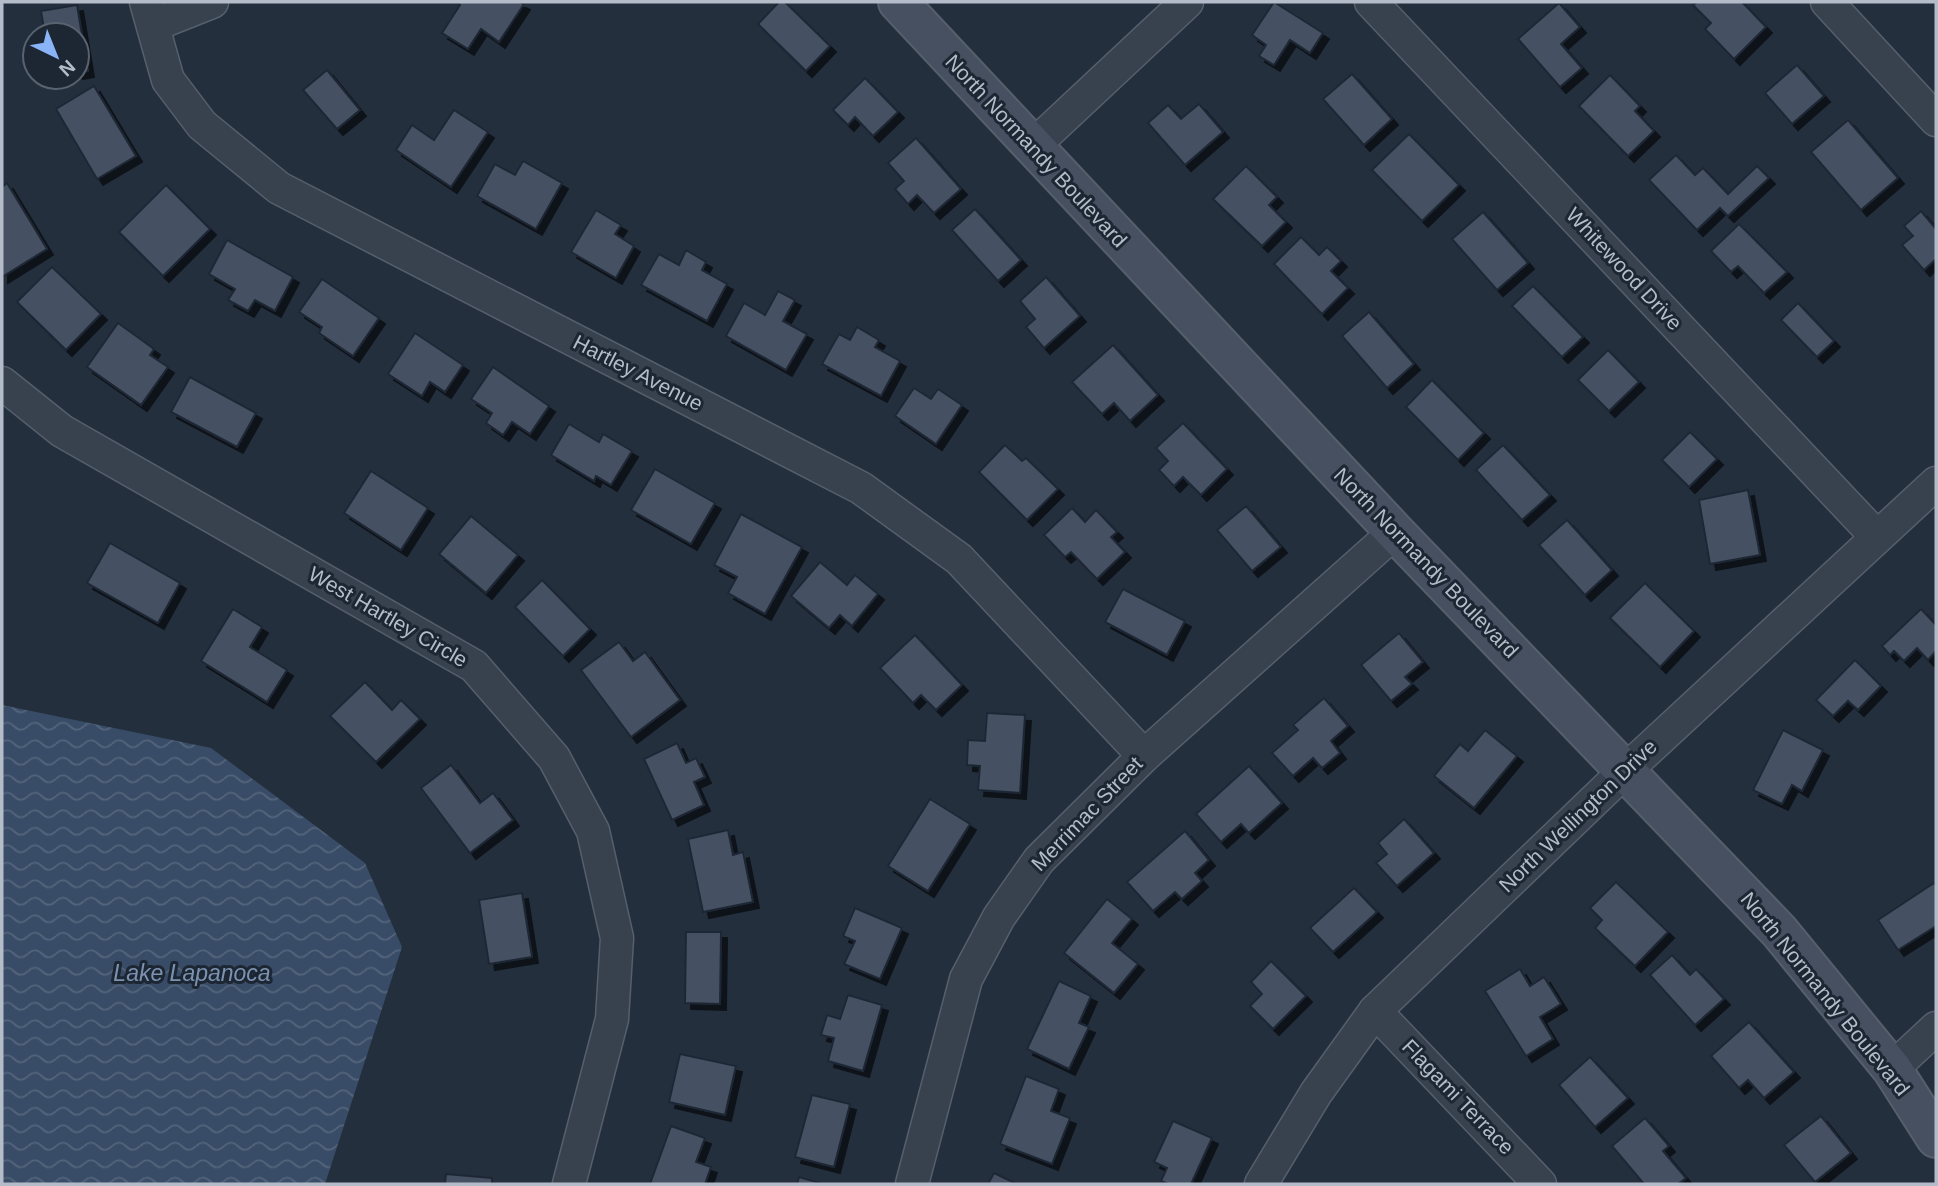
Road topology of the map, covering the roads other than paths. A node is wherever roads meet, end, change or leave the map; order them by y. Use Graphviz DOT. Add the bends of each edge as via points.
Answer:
graph roads {
  1 [pos="212,2"];
  2 [pos="898,2"];
  3 [pos="1187,2"];
  4 [pos="1371,2"];
  5 [pos="1827,2"];
  6 [pos="150,13"];
  7 [pos="1936,120"];
  8 [pos="1032,148"];
  9 [pos="2,383"];
  10 [pos="1936,483"];
  11 [pos="1395,532"];
  12 [pos="1877,537"];
  13 [pos="1144,756"];
  14 [pos="1626,770"];
  15 [pos="1375,1011"];
  16 [pos="1936,1028"];
  17 [pos="1892,1069"];
  18 [pos="1936,1138"];
  19 [pos="569,1184"];
  20 [pos="912,1184"];
  21 [pos="1261,1184"];
  22 [pos="1540,1184"];
  1 -- 6 [label="street"];
  2 -- 8 [label="street, North Normandy Boulevard"];
  3 -- 8 [label="street"];
  4 -- 12 [label="street, Whitewood Drive"];
  5 -- 7 [label="street"];
  6 -- 13 [label="street, Hartley Avenue" via="168,80 202,125 279,188 861,488 960,559"];
  8 -- 11 [label="street, North Normandy Boulevard"];
  9 -- 19 [label="street, West Hartley Circle" via="62,431 474,666 554,758 593,831 617,938 612,1019"];
  10 -- 12 [label="street, North Wellington Drive"];
  11 -- 13 [label="street, Merrimac Street"];
  11 -- 14 [label="street, North Normandy Boulevard"];
  12 -- 14 [label="street, North Wellington Drive"];
  13 -- 20 [label="street, Merrimac Street" via="1039,860 999,918 966,979"];
  14 -- 15 [label="street, North Wellington Drive"];
  14 -- 17 [label="street, North Normandy Boulevard" via="1779,931"];
  15 -- 21 [label="street, North Wellington Drive" via="1316,1093"];
  15 -- 22 [label="street, Flagami Terrace"];
  16 -- 17 [label="street"];
  17 -- 18 [label="street, North Normandy Boulevard"];
}
